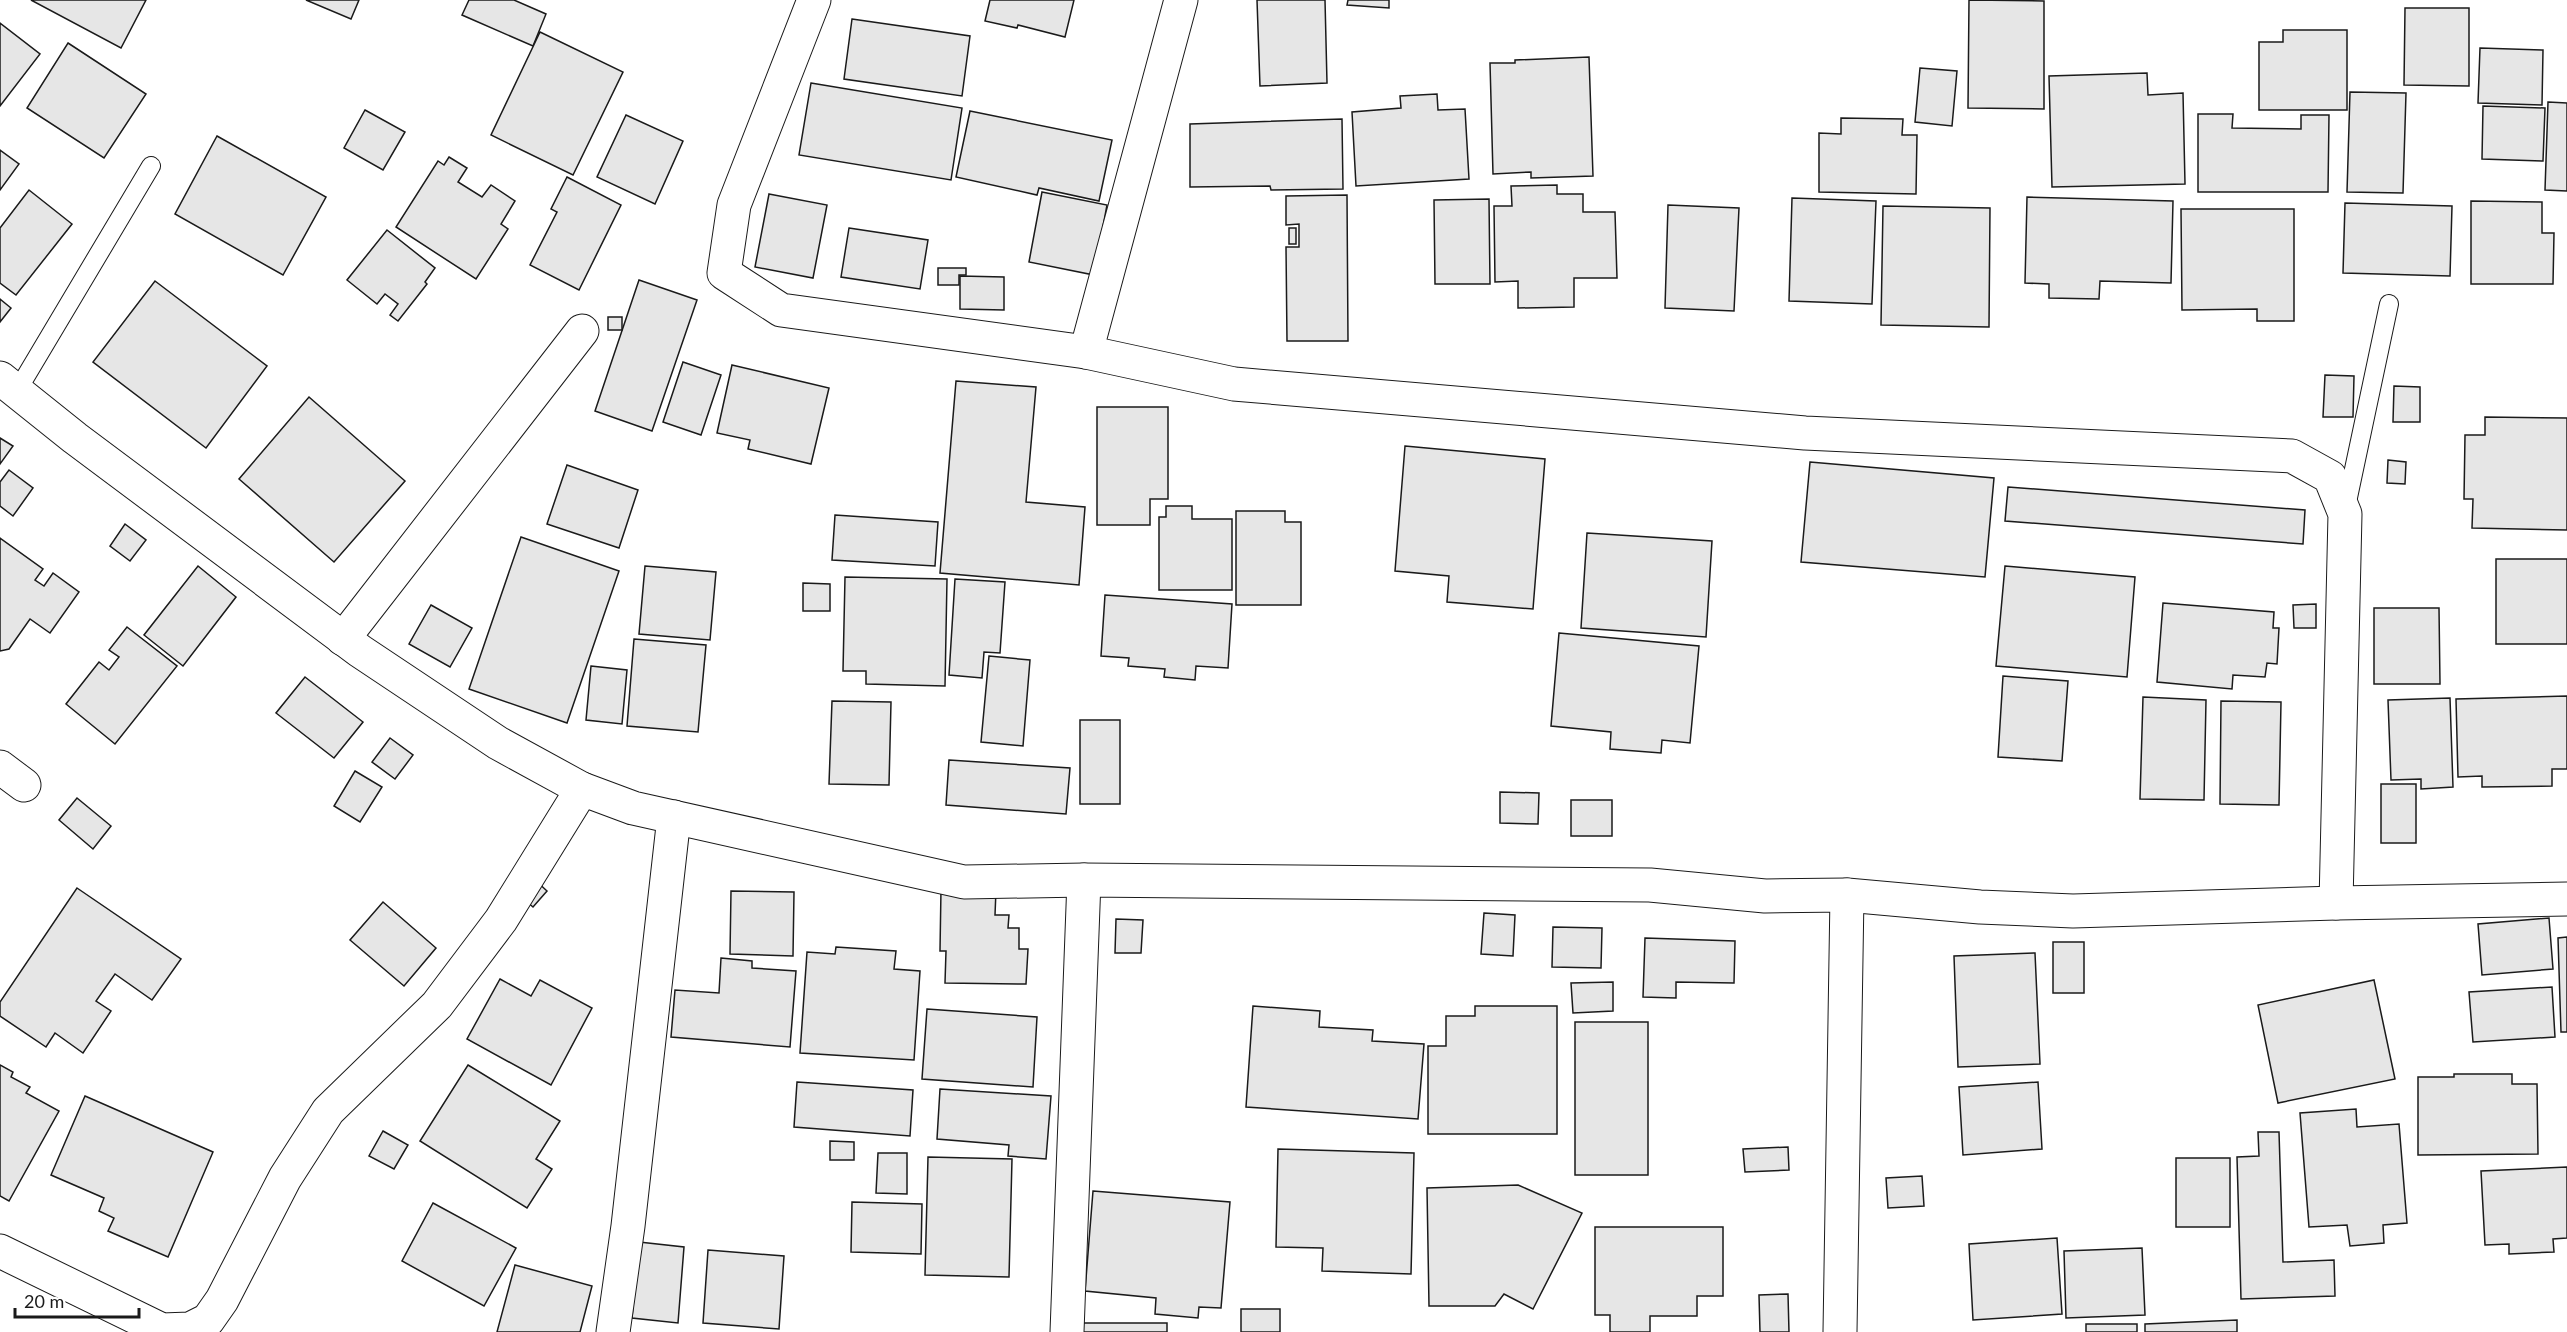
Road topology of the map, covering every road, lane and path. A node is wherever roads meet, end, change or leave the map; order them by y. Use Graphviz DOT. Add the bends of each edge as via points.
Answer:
graph roads {
  1 [pos="814,0"];
  2 [pos="1181,0"];
  3 [pos="151,166"];
  4 [pos="2390,304"];
  5 [pos="582,331"];
  6 [pos="1086,352"];
  7 [pos="8,384"];
  8 [pos="2345,514"];
  9 [pos="343,639"];
  10 [pos="582,789"];
  11 [pos="674,817"];
  12 [pos="1084,880"];
  13 [pos="1847,895"];
  14 [pos="2567,900"];
  15 [pos="2336,903"];
  16 [pos="0,1251"];
  17 [pos="613,1332"];
  18 [pos="1067,1332"];
  19 [pos="1840,1332"];
  1 -- 6 [label="street" via="734,205 724,273 781,310"];
  2 -- 6 [label="street"];
  3 -- 7 [label="lane"];
  4 -- 8 [label="lane"];
  5 -- 9 [label="street"];
  6 -- 8 [label="street" via="1234,384 1782,431 2292,456 2330,477"];
  7 -- 9 [label="street"];
  8 -- 15 [label="street"];
  9 -- 10 [label="street" via="498,743"];
  10 -- 11 [label="street" via="633,808"];
  10 -- 16 [label="street" via="501,920 437,1005 328,1111 285,1178 208,1320 190,1329 162,1330"];
  11 -- 12 [label="street" via="964,882"];
  11 -- 17 [label="street"];
  12 -- 13 [label="street" via="1650,885 1765,896"];
  12 -- 18 [label="street"];
  13 -- 15 [label="street" via="2073,911"];
  13 -- 19 [label="street"];
  14 -- 15 [label="street"];
}
